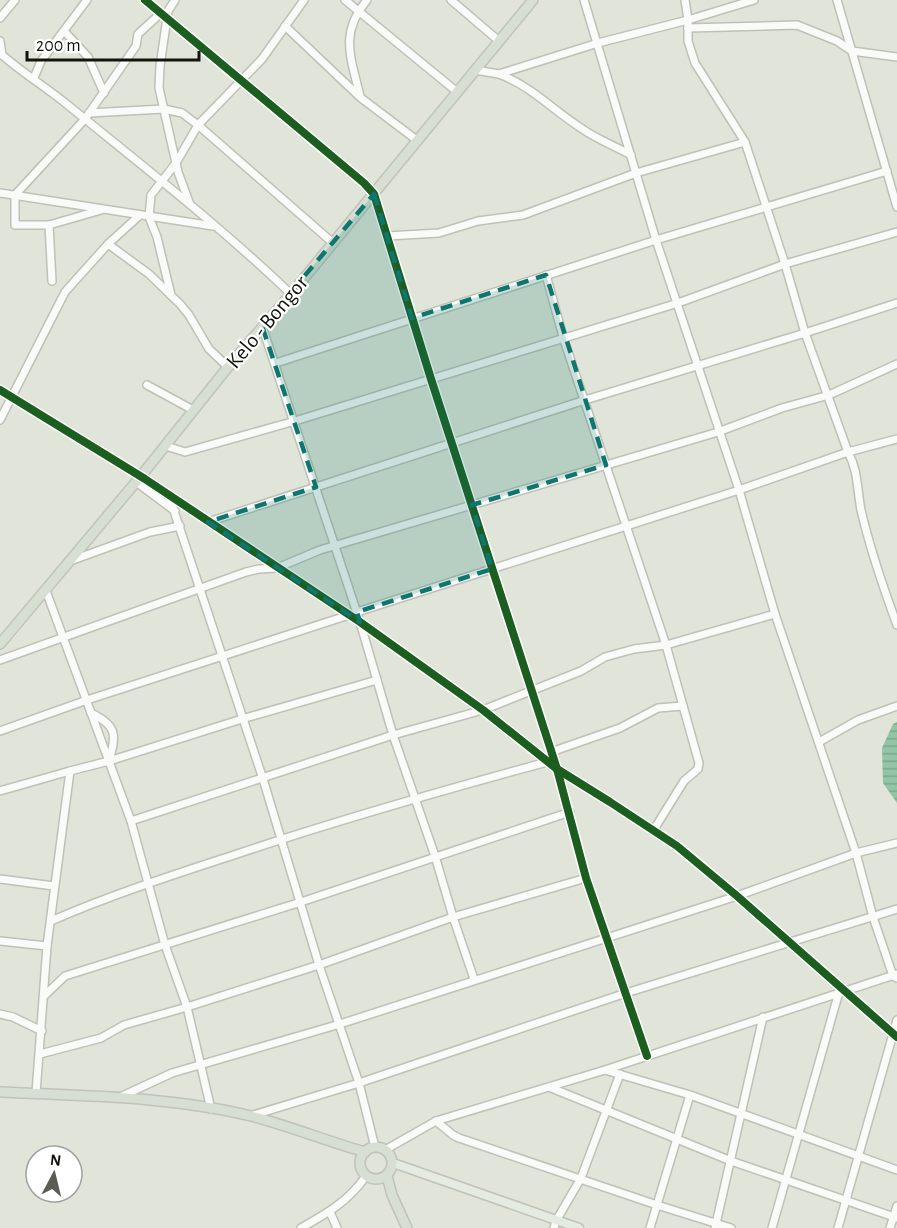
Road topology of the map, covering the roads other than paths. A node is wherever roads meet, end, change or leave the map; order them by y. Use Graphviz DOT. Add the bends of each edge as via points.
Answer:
graph roads {
  1 [pos="15,0"];
  2 [pos="87,0"];
  3 [pos="145,0"];
  4 [pos="175,0"];
  5 [pos="304,0"];
  6 [pos="345,0"];
  7 [pos="368,0"];
  8 [pos="451,0"];
  9 [pos="532,0"];
  10 [pos="584,0"];
  11 [pos="684,0"];
  12 [pos="754,0"];
  13 [pos="837,0"];
  14 [pos="358,11"];
  15 [pos="164,16"];
  16 [pos="0,18"];
  17 [pos="688,24"];
  18 [pos="285,26"];
  19 [pos="64,31"];
  20 [pos="0,41"];
  21 [pos="499,41"];
  22 [pos="598,43"];
  23 [pos="852,51"];
  24 [pos="2,57"];
  25 [pos="897,57"];
  26 [pos="475,70"];
  27 [pos="499,74"];
  28 [pos="34,78"];
  29 [pos="241,80"];
  30 [pos="456,91"];
  31 [pos="104,93"];
  32 [pos="361,98"];
  33 [pos="164,109"];
  34 [pos="87,116"];
  35 [pos="198,125"];
  36 [pos="418,141"];
  37 [pos="745,142"];
  38 [pos="631,155"];
  39 [pos="176,163"];
  40 [pos="886,171"];
  41 [pos="636,173"];
  42 [pos="160,181"];
  43 [pos="374,194"];
  44 [pos="1,195"];
  45 [pos="15,195"];
  46 [pos="189,204"];
  47 [pos="767,206"];
  48 [pos="897,207"];
  49 [pos="101,210"];
  50 [pos="140,215"];
  51 [pos="149,216"];
  52 [pos="49,225"];
  53 [pos="213,226"];
  54 [pos="897,232"];
  55 [pos="387,236"];
  56 [pos="656,240"];
  57 [pos="333,243"];
  58 [pos="108,244"];
  59 [pos="785,264"];
  60 [pos="546,275"];
  61 [pos="52,281"];
  62 [pos="291,294"];
  63 [pos="171,295"];
  64 [pos="678,303"];
  65 [pos="897,303"];
  66 [pos="412,318"];
  67 [pos="262,326"];
  68 [pos="805,333"];
  69 [pos="564,339"];
  70 [pos="276,363"];
  71 [pos="897,364"];
  72 [pos="697,366"];
  73 [pos="228,367"];
  74 [pos="431,379"];
  75 [pos="147,385"];
  76 [pos="0,390"];
  77 [pos="829,395"];
  78 [pos="12,398"];
  79 [pos="585,400"];
  80 [pos="193,410"];
  81 [pos="0,420"];
  82 [pos="294,421"];
  83 [pos="718,432"];
  84 [pos="897,439"];
  85 [pos="452,442"];
  86 [pos="166,446"];
  87 [pos="848,452"];
  88 [pos="606,465"];
  89 [pos="138,479"];
  90 [pos="316,487"];
  91 [pos="739,490"];
  92 [pos="169,496"];
  93 [pos="472,505"];
  94 [pos="175,511"];
  95 [pos="208,522"];
  96 [pos="180,526"];
  97 [pos="625,526"];
  98 [pos="335,546"];
  99 [pos="70,561"];
  100 [pos="277,568"];
  101 [pos="492,569"];
  102 [pos="200,590"];
  103 [pos="46,591"];
  104 [pos="357,612"];
  105 [pos="775,614"];
  106 [pos="349,615"];
  107 [pos="360,622"];
  108 [pos="897,624"];
  109 [pos="64,638"];
  110 [pos="0,644"];
  111 [pos="666,645"];
  112 [pos="222,657"];
  113 [pos="0,660"];
  114 [pos="377,680"];
  115 [pos="531,691"];
  116 [pos="87,700"];
  117 [pos="683,706"];
  118 [pos="897,706"];
  119 [pos="483,710"];
  120 [pos="91,713"];
  121 [pos="242,719"];
  122 [pos="0,731"];
  123 [pos="393,735"];
  124 [pos="819,742"];
  125 [pos="550,752"];
  126 [pos="109,761"];
  127 [pos="547,762"];
  128 [pos="556,769"];
  129 [pos="70,771"];
  130 [pos="262,779"];
  131 [pos="0,791"];
  132 [pos="414,798"];
  133 [pos="570,812"];
  134 [pos="131,821"];
  135 [pos="653,831"];
  136 [pos="281,838"];
  137 [pos="897,843"];
  138 [pos="856,853"];
  139 [pos="435,856"];
  140 [pos="586,878"];
  141 [pos="0,879"];
  142 [pos="147,882"];
  143 [pos="54,886"];
  144 [pos="737,896"];
  145 [pos="301,902"];
  146 [pos="897,909"];
  147 [pos="873,917"];
  148 [pos="453,918"];
  149 [pos="51,921"];
  150 [pos="607,937"];
  151 [pos="0,941"];
  152 [pos="790,943"];
  153 [pos="165,945"];
  154 [pos="46,946"];
  155 [pos="319,965"];
  156 [pos="896,976"];
  157 [pos="474,979"];
  158 [pos="842,991"];
  159 [pos="627,993"];
  160 [pos="45,994"];
  161 [pos="187,1007"];
  162 [pos="0,1014"];
  163 [pos="763,1017"];
  164 [pos="897,1020"];
  165 [pos="340,1024"];
  166 [pos="42,1031"];
  167 [pos="895,1035"];
  168 [pos="40,1054"];
  169 [pos="647,1056"];
  170 [pos="202,1064"];
  171 [pos="605,1070"];
  172 [pos="620,1074"];
  173 [pos="359,1083"];
  174 [pos="549,1087"];
  175 [pos="0,1092"];
  176 [pos="36,1093"];
  177 [pos="690,1095"];
  178 [pos="117,1098"];
  179 [pos="211,1109"];
  180 [pos="607,1112"];
  181 [pos="742,1114"];
  182 [pos="250,1116"];
  183 [pos="436,1121"];
  184 [pos="798,1136"];
  185 [pos="677,1140"];
  186 [pos="339,1145"];
  187 [pos="375,1147"];
  188 [pos="386,1150"];
  189 [pos="365,1152"];
  190 [pos="859,1156"];
  191 [pos="731,1161"];
  192 [pos="360,1162"];
  193 [pos="393,1163"];
  194 [pos="897,1170"];
  195 [pos="366,1176"];
  196 [pos="387,1176"];
  197 [pos="581,1178"];
  198 [pos="376,1179"];
  199 [pos="785,1179"];
  200 [pos="392,1195"];
  201 [pos="846,1201"];
  202 [pos="657,1205"];
  203 [pos="897,1206"];
  204 [pos="330,1212"];
  205 [pos="895,1217"];
  206 [pos="555,1224"];
  207 [pos="716,1226"];
  208 [pos="300,1228"];
  209 [pos="337,1228"];
  210 [pos="407,1228"];
  211 [pos="579,1228"];
  212 [pos="650,1228"];
  213 [pos="731,1228"];
  214 [pos="772,1228"];
  215 [pos="838,1228"];
  216 [pos="890,1228"];
  1 -- 16 [label="street"];
  2 -- 19 [label="street"];
  3 -- 15 [label="street"];
  4 -- 15 [label="street"];
  5 -- 18 [label="street"];
  6 -- 14 [label="street"];
  7 -- 14 [label="street"];
  8 -- 21 [label="street"];
  9 -- 21 [label="highway, Kelo - Bongor"];
  10 -- 22 [label="street"];
  11 -- 17 [label="street"];
  12 -- 17 [label="street"];
  13 -- 23 [label="street"];
  14 -- 30 [label="street"];
  14 -- 32 [label="street" via="350,32 350,47"];
  15 -- 29 [label="street"];
  15 -- 31 [label="street" via="138,34 136,46"];
  15 -- 33 [label="street" via="159,76"];
  17 -- 22 [label="street"];
  17 -- 23 [label="street" via="798,25"];
  17 -- 37 [label="street" via="688,41 695,63"];
  18 -- 29 [label="street" via="262,59"];
  18 -- 32 [label="street"];
  19 -- 28 [label="street" via="41,61"];
  19 -- 31 [label="street" via="88,57"];
  20 -- 24 [label="street"];
  21 -- 26 [label="highway, Kelo - Bongor"];
  22 -- 27 [label="street"];
  22 -- 38 [label="street"];
  23 -- 25 [label="street"];
  23 -- 40 [label="street"];
  24 -- 28 [label="street"];
  26 -- 27 [label="street"];
  26 -- 30 [label="highway, Kelo - Bongor"];
  27 -- 38 [label="street" via="529,88 583,130"];
  28 -- 34 [label="street"];
  29 -- 35 [label="street"];
  29 -- 43 [label="street"];
  30 -- 36 [label="highway, Kelo - Bongor"];
  31 -- 34 [label="street"];
  32 -- 36 [label="street"];
  33 -- 34 [label="street"];
  33 -- 35 [label="street" via="182,113"];
  33 -- 39 [label="street"];
  34 -- 42 [label="street"];
  34 -- 45 [label="street"];
  35 -- 39 [label="street"];
  35 -- 57 [label="street"];
  36 -- 43 [label="highway, Kelo - Bongor"];
  37 -- 41 [label="street"];
  37 -- 47 [label="street"];
  38 -- 41 [label="street"];
  39 -- 42 [label="street"];
  39 -- 46 [label="street"];
  40 -- 47 [label="street"];
  40 -- 48 [label="street"];
  41 -- 55 [label="street" via="523,215 478,221 439,233"];
  41 -- 56 [label="street"];
  42 -- 46 [label="street"];
  42 -- 51 [label="street" via="151,195"];
  43 -- 55 [label="street"];
  43 -- 57 [label="highway, Kelo - Bongor"];
  44 -- 45 [label="street"];
  45 -- 49 [label="street"];
  45 -- 52 [label="street" via="15,225"];
  46 -- 53 [label="street"];
  47 -- 56 [label="street"];
  47 -- 59 [label="street"];
  49 -- 50 [label="street"];
  49 -- 52 [label="street"];
  50 -- 51 [label="street"];
  50 -- 58 [label="street"];
  51 -- 53 [label="street"];
  51 -- 63 [label="street"];
  52 -- 61 [label="street"];
  53 -- 62 [label="street"];
  54 -- 59 [label="street"];
  55 -- 66 [label="street"];
  56 -- 60 [label="street"];
  56 -- 64 [label="street"];
  57 -- 62 [label="highway, Kelo - Bongor"];
  58 -- 63 [label="street"];
  58 -- 78 [label="street" via="65,292"];
  59 -- 64 [label="street"];
  59 -- 68 [label="street"];
  60 -- 66 [label="street"];
  60 -- 69 [label="street"];
  62 -- 67 [label="highway, Kelo - Bongor"];
  63 -- 73 [label="street" via="189,315 208,349"];
  64 -- 69 [label="street"];
  64 -- 72 [label="street"];
  65 -- 68 [label="street"];
  66 -- 70 [label="street"];
  66 -- 74 [label="street"];
  67 -- 70 [label="street"];
  67 -- 73 [label="highway, Kelo - Bongor"];
  68 -- 72 [label="street"];
  68 -- 77 [label="street"];
  69 -- 74 [label="street"];
  69 -- 79 [label="street"];
  70 -- 82 [label="street"];
  71 -- 77 [label="street"];
  72 -- 79 [label="street"];
  72 -- 83 [label="street"];
  73 -- 80 [label="highway, Kelo - Bongor"];
  74 -- 82 [label="street"];
  74 -- 85 [label="street"];
  75 -- 80 [label="street"];
  76 -- 78 [label="street"];
  77 -- 83 [label="street"];
  77 -- 87 [label="street"];
  78 -- 81 [label="street"];
  78 -- 89 [label="street"];
  79 -- 85 [label="street"];
  79 -- 88 [label="street"];
  80 -- 86 [label="highway, Kelo - Bongor"];
  82 -- 86 [label="street" via="185,452"];
  82 -- 90 [label="street"];
  83 -- 88 [label="street"];
  83 -- 91 [label="street"];
  84 -- 87 [label="street"];
  85 -- 90 [label="street"];
  85 -- 93 [label="street"];
  86 -- 89 [label="highway, Kelo - Bongor"];
  87 -- 91 [label="street"];
  87 -- 108 [label="street" via="854,463 880,578"];
  88 -- 93 [label="street"];
  88 -- 97 [label="street"];
  89 -- 92 [label="street"];
  89 -- 94 [label="street"];
  89 -- 99 [label="highway, Kelo - Bongor"];
  90 -- 95 [label="street"];
  90 -- 98 [label="street"];
  91 -- 97 [label="street"];
  91 -- 105 [label="street"];
  92 -- 94 [label="street"];
  92 -- 95 [label="street"];
  93 -- 98 [label="street"];
  93 -- 101 [label="street"];
  94 -- 96 [label="street"];
  95 -- 100 [label="street"];
  96 -- 99 [label="street" via="150,532"];
  96 -- 102 [label="street"];
  97 -- 101 [label="street"];
  97 -- 111 [label="street"];
  98 -- 100 [label="street" via="305,554"];
  98 -- 104 [label="street"];
  99 -- 103 [label="highway, Kelo - Bongor"];
  100 -- 102 [label="street" via="246,572"];
  100 -- 106 [label="street"];
  101 -- 104 [label="street"];
  101 -- 115 [label="street"];
  102 -- 109 [label="street"];
  102 -- 112 [label="street"];
  103 -- 109 [label="street"];
  103 -- 110 [label="highway, Kelo - Bongor"];
  104 -- 107 [label="street"];
  105 -- 111 [label="street"];
  105 -- 124 [label="street"];
  106 -- 107 [label="street"];
  106 -- 112 [label="street"];
  107 -- 114 [label="street"];
  107 -- 119 [label="street"];
  109 -- 113 [label="street"];
  109 -- 116 [label="street"];
  111 -- 115 [label="street" via="605,657"];
  111 -- 117 [label="street"];
  112 -- 116 [label="street"];
  112 -- 121 [label="street"];
  114 -- 121 [label="street"];
  114 -- 123 [label="street"];
  115 -- 119 [label="street"];
  115 -- 125 [label="street"];
  116 -- 120 [label="street"];
  116 -- 122 [label="street"];
  117 -- 125 [label="street" via="658,708 620,728"];
  117 -- 135 [label="street" via="698,769 684,781"];
  118 -- 124 [label="street" via="858,720"];
  119 -- 123 [label="street"];
  119 -- 127 [label="street"];
  120 -- 126 [label="street"];
  120 -- 126 [label="street" via="104,718 113,728 115,738"];
  121 -- 126 [label="street"];
  121 -- 130 [label="street"];
  123 -- 130 [label="street"];
  123 -- 132 [label="street"];
  124 -- 138 [label="street"];
  125 -- 128 [label="street"];
  126 -- 129 [label="street"];
  126 -- 134 [label="street"];
  127 -- 128 [label="street"];
  127 -- 132 [label="street"];
  128 -- 133 [label="street"];
  128 -- 135 [label="street"];
  129 -- 131 [label="street"];
  129 -- 143 [label="street"];
  130 -- 134 [label="street"];
  130 -- 136 [label="street"];
  132 -- 136 [label="street"];
  132 -- 139 [label="street"];
  133 -- 139 [label="street"];
  133 -- 140 [label="street"];
  134 -- 142 [label="street"];
  135 -- 144 [label="street"];
  136 -- 142 [label="street"];
  136 -- 145 [label="street"];
  137 -- 138 [label="street"];
  138 -- 144 [label="street"];
  138 -- 147 [label="street"];
  139 -- 145 [label="street"];
  139 -- 148 [label="street"];
  140 -- 148 [label="street"];
  140 -- 150 [label="street"];
  141 -- 143 [label="street"];
  142 -- 149 [label="street"];
  142 -- 153 [label="street"];
  143 -- 149 [label="street"];
  144 -- 150 [label="street"];
  144 -- 152 [label="street"];
  145 -- 153 [label="street"];
  145 -- 155 [label="street"];
  146 -- 147 [label="street"];
  147 -- 152 [label="street"];
  147 -- 156 [label="street"];
  148 -- 155 [label="street"];
  148 -- 157 [label="street"];
  149 -- 154 [label="street"];
  150 -- 157 [label="street"];
  150 -- 159 [label="street"];
  151 -- 154 [label="street"];
  152 -- 158 [label="street"];
  152 -- 159 [label="street"];
  153 -- 160 [label="street" via="65,976"];
  153 -- 161 [label="street"];
  154 -- 160 [label="street"];
  155 -- 161 [label="street"];
  155 -- 165 [label="street"];
  156 -- 158 [label="street"];
  157 -- 165 [label="street"];
  158 -- 163 [label="street"];
  158 -- 167 [label="street"];
  158 -- 184 [label="street"];
  159 -- 169 [label="street"];
  159 -- 173 [label="street"];
  160 -- 166 [label="street"];
  161 -- 168 [label="street" via="124,1024 101,1038"];
  161 -- 170 [label="street"];
  162 -- 166 [label="street"];
  163 -- 169 [label="street"];
  163 -- 181 [label="street"];
  164 -- 167 [label="street"];
  165 -- 170 [label="street"];
  165 -- 173 [label="street"];
  166 -- 168 [label="street"];
  167 -- 190 [label="street"];
  168 -- 176 [label="street"];
  169 -- 171 [label="street"];
  170 -- 178 [label="street"];
  170 -- 179 [label="street"];
  171 -- 172 [label="street"];
  171 -- 174 [label="street"];
  172 -- 177 [label="street"];
  172 -- 180 [label="street"];
  173 -- 182 [label="street"];
  173 -- 187 [label="street"];
  174 -- 180 [label="street"];
  174 -- 183 [label="street"];
  175 -- 176 [label="highway"];
  176 -- 178 [label="highway"];
  177 -- 181 [label="street"];
  177 -- 185 [label="street"];
  178 -- 179 [label="highway"];
  179 -- 182 [label="highway"];
  180 -- 185 [label="street"];
  180 -- 197 [label="street"];
  181 -- 184 [label="street"];
  181 -- 191 [label="street"];
  182 -- 186 [label="highway"];
  183 -- 188 [label="street"];
  183 -- 197 [label="street" via="453,1135"];
  184 -- 190 [label="street"];
  184 -- 199 [label="street"];
  185 -- 191 [label="street"];
  185 -- 202 [label="street"];
  186 -- 189 [label="highway"];
  186 -- 192 [label="highway"];
  187 -- 188 [label="highway"];
  187 -- 189 [label="highway"];
  188 -- 193 [label="highway"];
  189 -- 192 [label="highway"];
  190 -- 194 [label="street"];
  190 -- 201 [label="street"];
  191 -- 199 [label="street"];
  191 -- 207 [label="street"];
  192 -- 195 [label="highway"];
  193 -- 196 [label="highway"];
  193 -- 206 [label="main road"];
  195 -- 198 [label="highway"];
  195 -- 204 [label="street"];
  196 -- 198 [label="highway"];
  196 -- 200 [label="highway"];
  197 -- 202 [label="street"];
  197 -- 206 [label="street"];
  198 -- 200 [label="highway"];
  199 -- 201 [label="street"];
  199 -- 214 [label="street"];
  200 -- 210 [label="highway"];
  201 -- 205 [label="street"];
  201 -- 215 [label="street"];
  202 -- 207 [label="street"];
  202 -- 212 [label="street"];
  203 -- 205 [label="street"];
  204 -- 208 [label="street"];
  204 -- 209 [label="street"];
  205 -- 216 [label="street"];
  206 -- 211 [label="main road"];
  207 -- 213 [label="street"];
}
